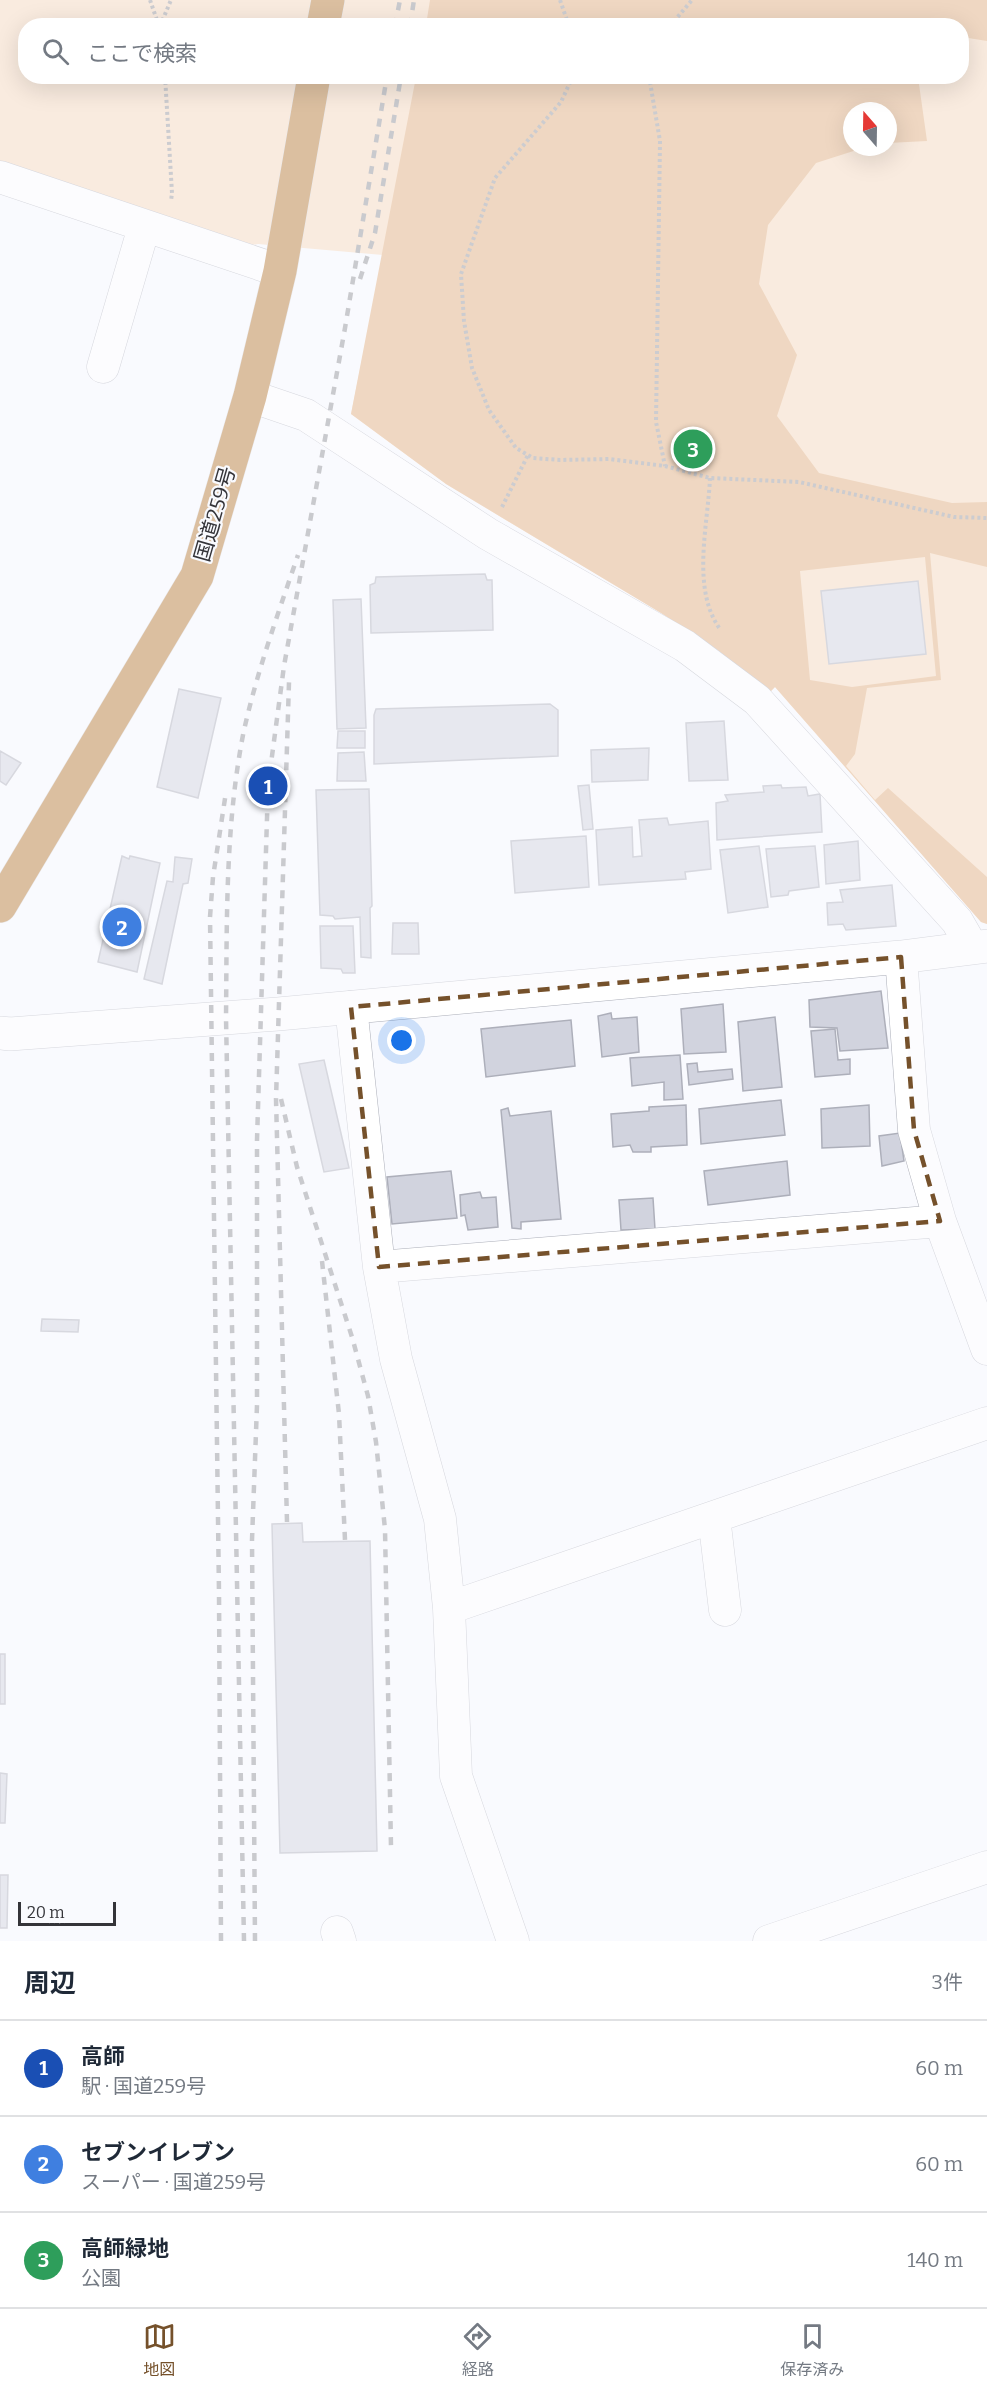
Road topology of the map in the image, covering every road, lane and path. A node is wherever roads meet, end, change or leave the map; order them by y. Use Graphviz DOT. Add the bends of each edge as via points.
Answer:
graph roads {
  1 [pos="150,0"];
  2 [pos="171,0"];
  3 [pos="328,0"];
  4 [pos="560,0"];
  5 [pos="692,0"];
  6 [pos="157,18"];
  7 [pos="163,18"];
  8 [pos="325,18"];
  9 [pos="566,18"];
  10 [pos="677,18"];
  11 [pos="165,84"];
  12 [pos="313,84"];
  13 [pos="569,84"];
  14 [pos="650,84"];
  15 [pos="0,177"];
  16 [pos="155,230"];
  17 [pos="280,271"];
  18 [pos="103,367"];
  19 [pos="250,396"];
  20 [pos="528,455"];
  21 [pos="664,466"];
  22 [pos="710,478"];
  23 [pos="987,518"];
  24 [pos="488,534"];
  25 [pos="723,634"];
  26 [pos="0,906"];
  27 [pos="980,947"];
  28 [pos="901,957"];
  29 [pos="351,1007"];
  30 [pos="0,1033"];
  31 [pos="940,1221"];
  32 [pos="379,1267"];
  33 [pos="987,1349"];
  34 [pos="987,1423"];
  35 [pos="714,1517"];
  36 [pos="449,1608"];
  37 [pos="725,1610"];
  38 [pos="987,1867"];
  39 [pos="513,1941"];
  40 [pos="769,1941"];
  1 -- 6 [label="path"];
  2 -- 7 [label="path"];
  3 -- 8 [label="highway"];
  4 -- 9 [label="path"];
  5 -- 10 [label="path"];
  11 -- 16 [label="path" via="172,193"];
  12 -- 17 [label="highway, 国道259号"];
  13 -- 20 [label="path" via="561,102 495,178 461,274 472,368 489,410 516,448"];
  14 -- 21 [label="path" via="660,141 656,422"];
  15 -- 16 [label="street"];
  16 -- 17 [label="street"];
  16 -- 18 [label="street"];
  17 -- 19 [label="highway, 国道259号"];
  19 -- 24 [label="street" via="306,415"];
  19 -- 26 [label="highway, 国道259号" via="197,576"];
  20 -- 21 [label="path"];
  20 -- 24 [label="path"];
  21 -- 22 [label="path"];
  22 -- 23 [label="path" via="799,482 954,517"];
  22 -- 25 [label="path" via="703,576 711,618"];
  24 -- 27 [label="street" via="685,646 757,700"];
  27 -- 28 [label="street"];
  28 -- 29 [label="street"];
  28 -- 31 [label="street" via="914,1130"];
  29 -- 30 [label="street"];
  29 -- 32 [label="street"];
  31 -- 32 [label="street"];
  31 -- 33 [label="street"];
  32 -- 36 [label="street" via="396,1359 440,1519"];
  34 -- 35 [label="street"];
  35 -- 36 [label="street"];
  35 -- 37 [label="street"];
  36 -- 39 [label="street" via="456,1776"];
  38 -- 40 [label="street"];
}
